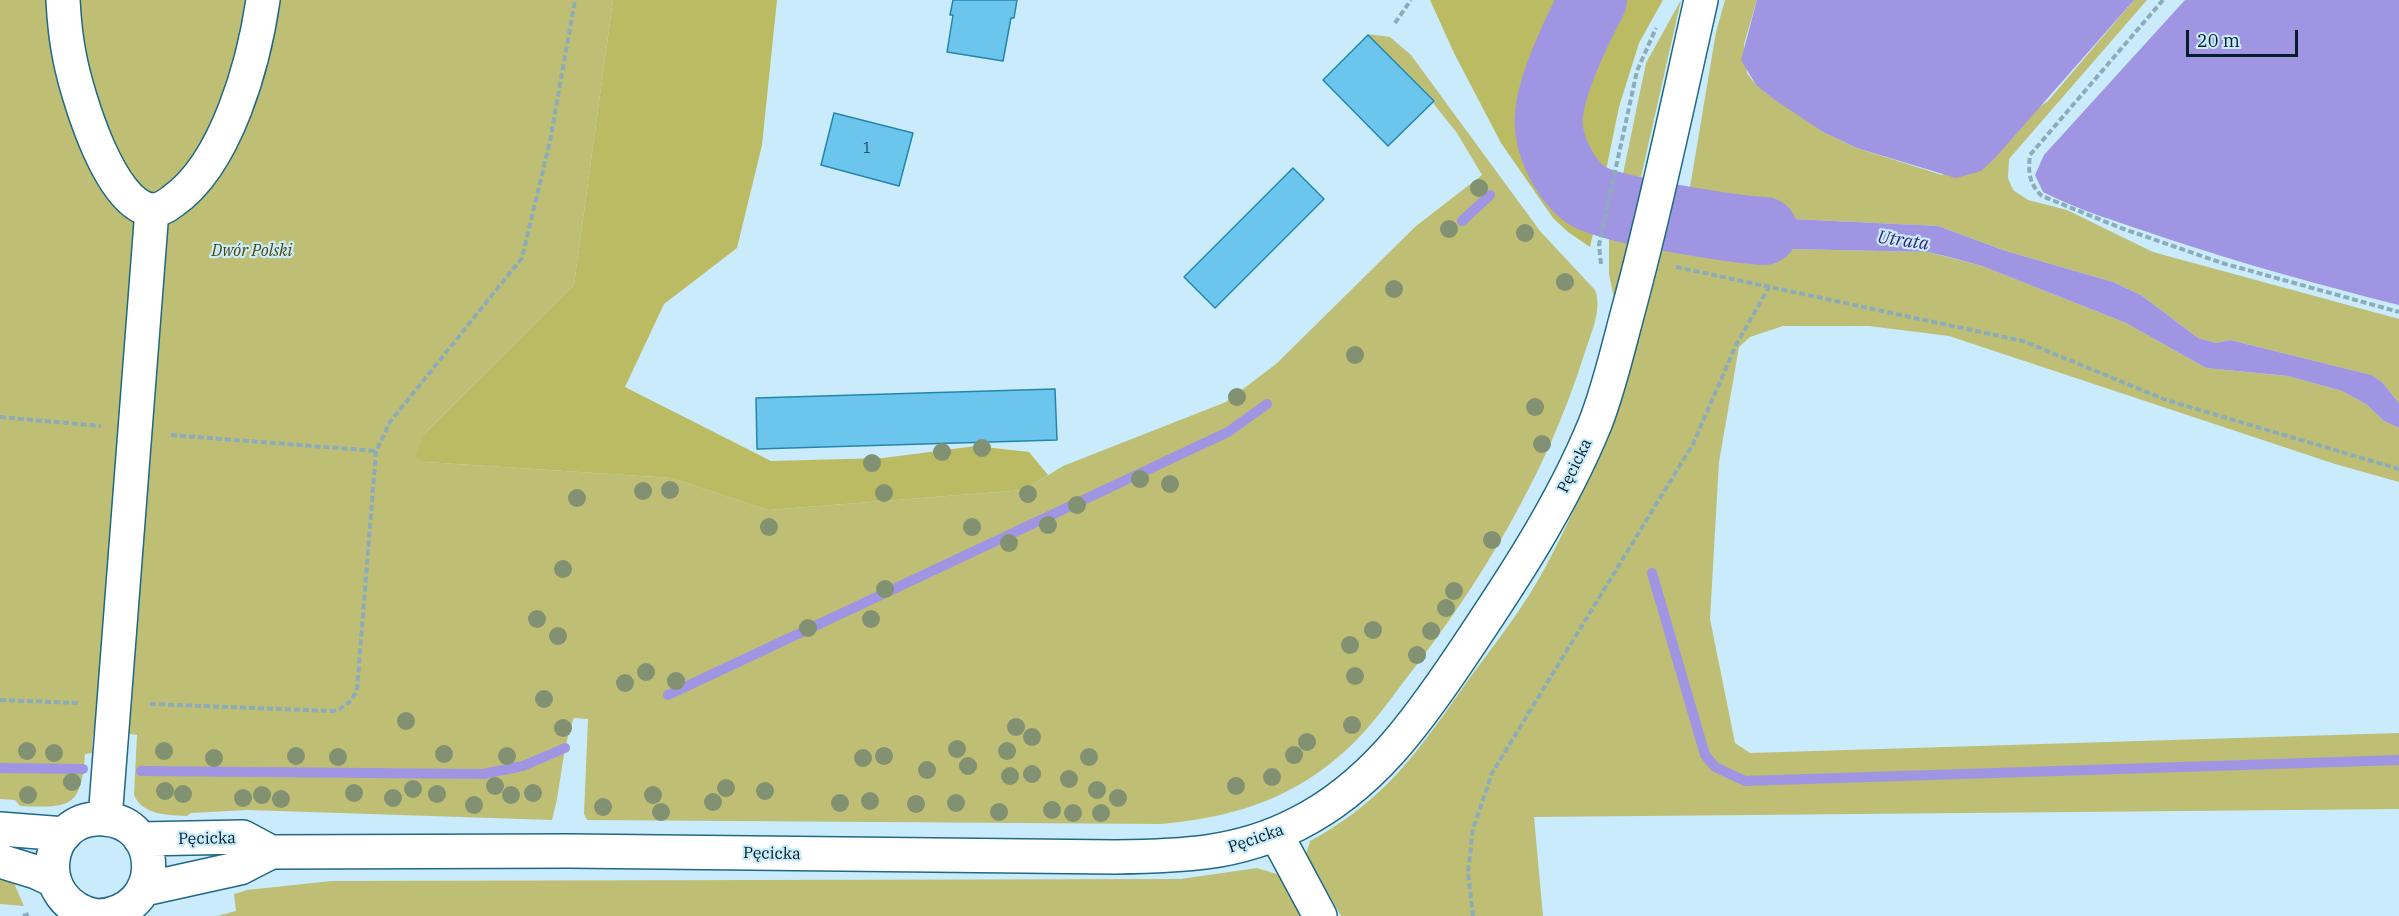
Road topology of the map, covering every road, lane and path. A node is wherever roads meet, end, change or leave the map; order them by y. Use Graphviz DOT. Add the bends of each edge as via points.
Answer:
graph roads {
  1 [pos="63,0"];
  2 [pos="263,0"];
  3 [pos="575,0"];
  4 [pos="1411,0"];
  5 [pos="1701,0"];
  6 [pos="2163,0"];
  7 [pos="1660,21"];
  8 [pos="1395,23"];
  9 [pos="152,210"];
  10 [pos="1645,245"];
  11 [pos="1603,273"];
  12 [pos="1769,287"];
  13 [pos="2399,312"];
  14 [pos="0,417"];
  15 [pos="135,429"];
  16 [pos="167,435"];
  17 [pos="376,451"];
  18 [pos="2399,469"];
  19 [pos="0,700"];
  20 [pos="146,704"];
  21 [pos="113,706"];
  22 [pos="105,819"];
  23 [pos="0,828"];
  24 [pos="64,834"];
  25 [pos="1276,834"];
  26 [pos="140,839"];
  27 [pos="271,852"];
  28 [pos="0,861"];
  29 [pos="53,880"];
  30 [pos="104,910"];
  31 [pos="1320,916"];
  32 [pos="1473,916"];
  1 -- 9 [label="street" via="70,60 100,152 125,193"];
  2 -- 9 [label="street" via="241,92 222,138 191,186 167,205"];
  3 -- 17 [label="path" via="550,141 522,258 390,422"];
  4 -- 8 [label="path"];
  5 -- 10 [label="street, Pęcicka"];
  6 -- 13 [label="path" via="2030,155 2031,183 2042,196 2121,228 2222,263"];
  7 -- 11 [label="path" via="1637,71 1599,245"];
  9 -- 15 [label="street"];
  10 -- 12 [label="path"];
  10 -- 25 [label="street, Pęcicka" via="1593,427 1517,573 1418,720 1380,764 1320,812"];
  12 -- 18 [label="path" via="2023,341 2166,400"];
  12 -- 32 [label="path" via="1736,345 1693,444 1492,772 1473,829 1468,872"];
  14 -- 15 [label="path"];
  15 -- 21 [label="street"];
  16 -- 17 [label="path"];
  17 -- 20 [label="path" via="357,690 353,699 333,711"];
  19 -- 21 [label="path"];
  21 -- 22 [label="street"];
  22 -- 24 [label="street" via="83,822"];
  22 -- 26 [label="street" via="125,825"];
  23 -- 24 [label="street"];
  24 -- 29 [label="street" via="53,856"];
  25 -- 27 [label="street, Pęcicka" via="1205,854 1115,857"];
  25 -- 31 [label="street"];
  26 -- 27 [label="street, Pęcicka" via="243,837"];
  26 -- 30 [label="street" via="149,863"];
  27 -- 30 [label="street, Pęcicka" via="240,868"];
  28 -- 29 [label="street"];
  29 -- 30 [label="street" via="60,895"];
}
